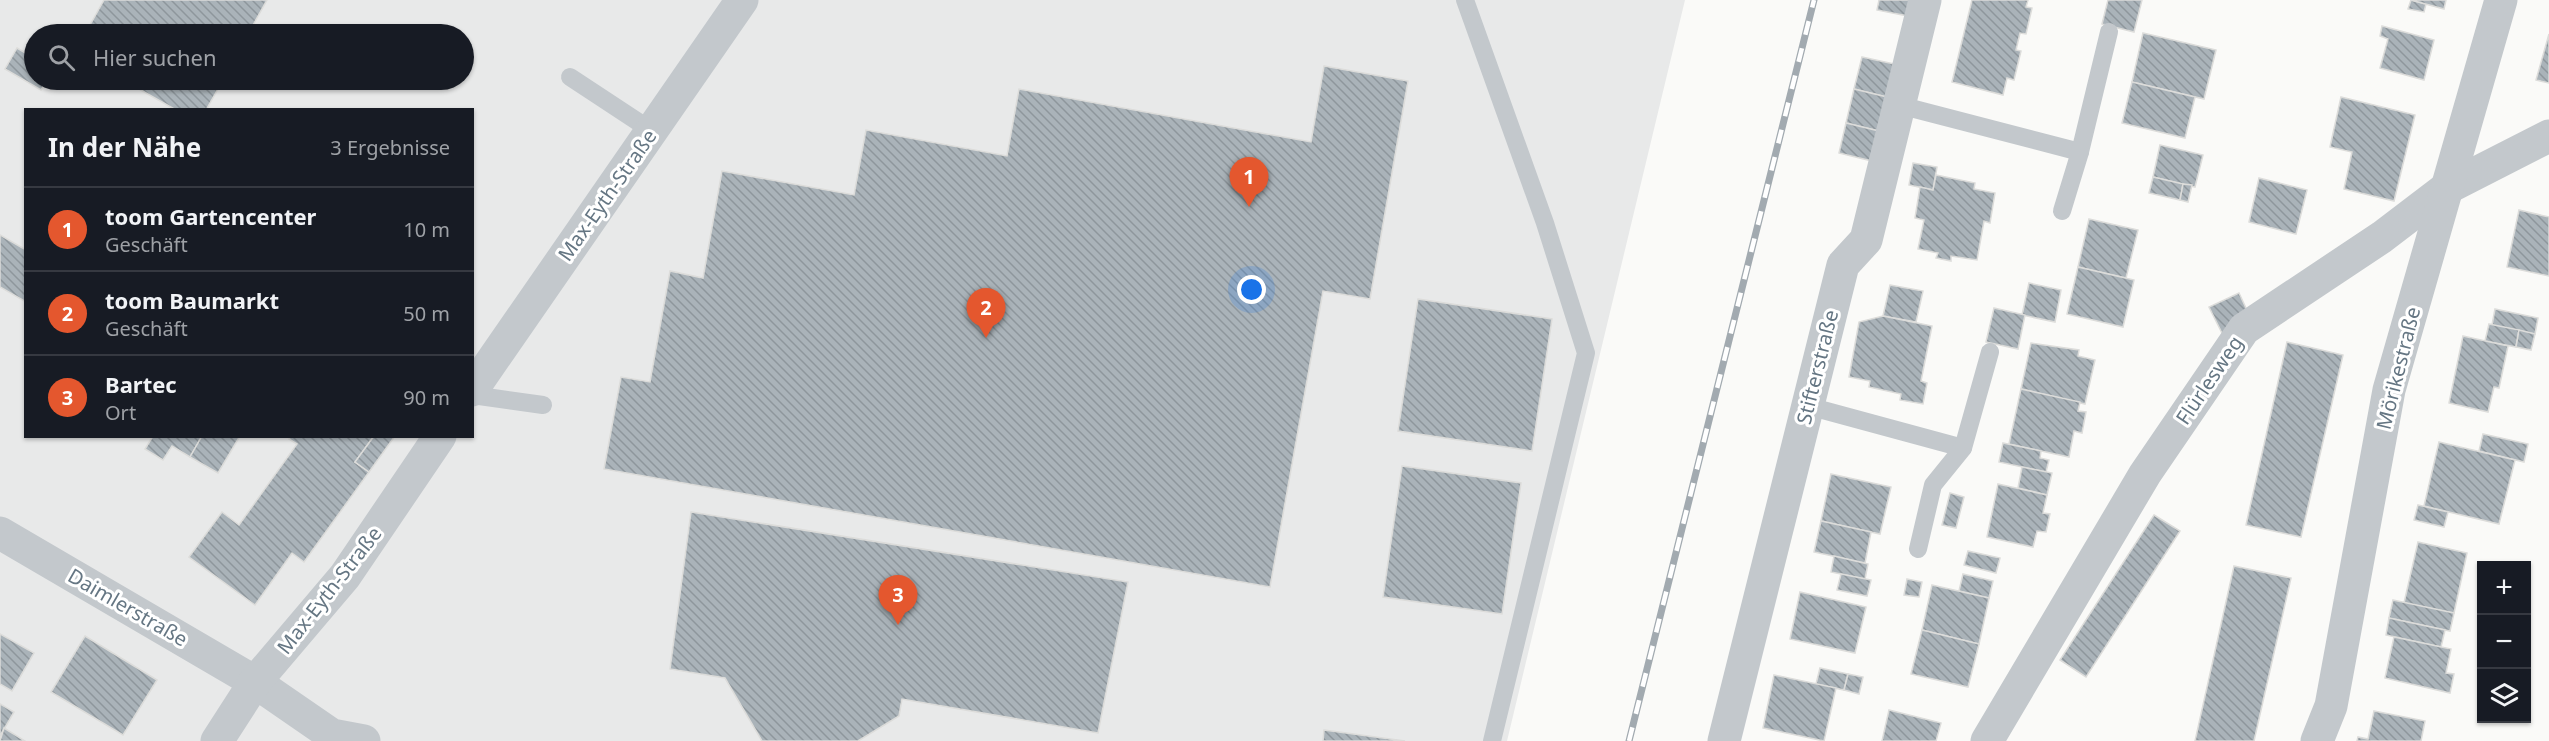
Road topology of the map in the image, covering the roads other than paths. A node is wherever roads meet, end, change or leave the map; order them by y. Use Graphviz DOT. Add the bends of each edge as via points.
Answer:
graph roads {
  1 [pos="742,0"];
  2 [pos="1466,0"];
  3 [pos="1925,0"];
  4 [pos="2501,0"];
  5 [pos="2109,32"];
  6 [pos="570,77"];
  7 [pos="1899,105"];
  8 [pos="651,131"];
  9 [pos="2549,136"];
  10 [pos="2080,152"];
  11 [pos="2445,189"];
  12 [pos="2062,211"];
  13 [pos="1990,352"];
  14 [pos="474,387"];
  15 [pos="474,395"];
  16 [pos="543,405"];
  17 [pos="1808,406"];
  18 [pos="439,438"];
  19 [pos="1963,448"];
  20 [pos="0,533"];
  21 [pos="1918,549"];
  22 [pos="255,681"];
  23 [pos="356,740"];
  24 [pos="217,741"];
  25 [pos="1492,741"];
  26 [pos="1724,741"];
  27 [pos="1987,741"];
  28 [pos="2317,741"];
  1 -- 8 [label="street, Max-Eyth-Straße"];
  2 -- 25 [label="lane" via="1545,223 1586,353"];
  3 -- 7 [label="street, Stifterstraße"];
  4 -- 11 [label="street, Mörikestraße"];
  5 -- 10 [label="lane"];
  6 -- 8 [label="lane"];
  7 -- 10 [label="lane"];
  7 -- 17 [label="street, Stifterstraße" via="1866,240 1843,265"];
  8 -- 14 [label="street, Max-Eyth-Straße"];
  9 -- 11 [label="street, Flürlesweg"];
  10 -- 12 [label="lane"];
  11 -- 27 [label="street, Flürlesweg" via="2382,237 2244,329 2145,474"];
  11 -- 28 [label="street, Mörikestraße" via="2390,390 2331,706"];
  13 -- 19 [label="lane"];
  15 -- 16 [label="lane"];
  17 -- 19 [label="lane"];
  17 -- 26 [label="street, Stifterstraße"];
  18 -- 22 [label="street, Max-Eyth-Straße" via="345,576"];
  19 -- 21 [label="lane" via="1933,485"];
  20 -- 22 [label="street, Daimlerstraße"];
  22 -- 23 [label="street" via="332,735"];
  22 -- 24 [label="street, Max-Eyth-Straße"];
}
